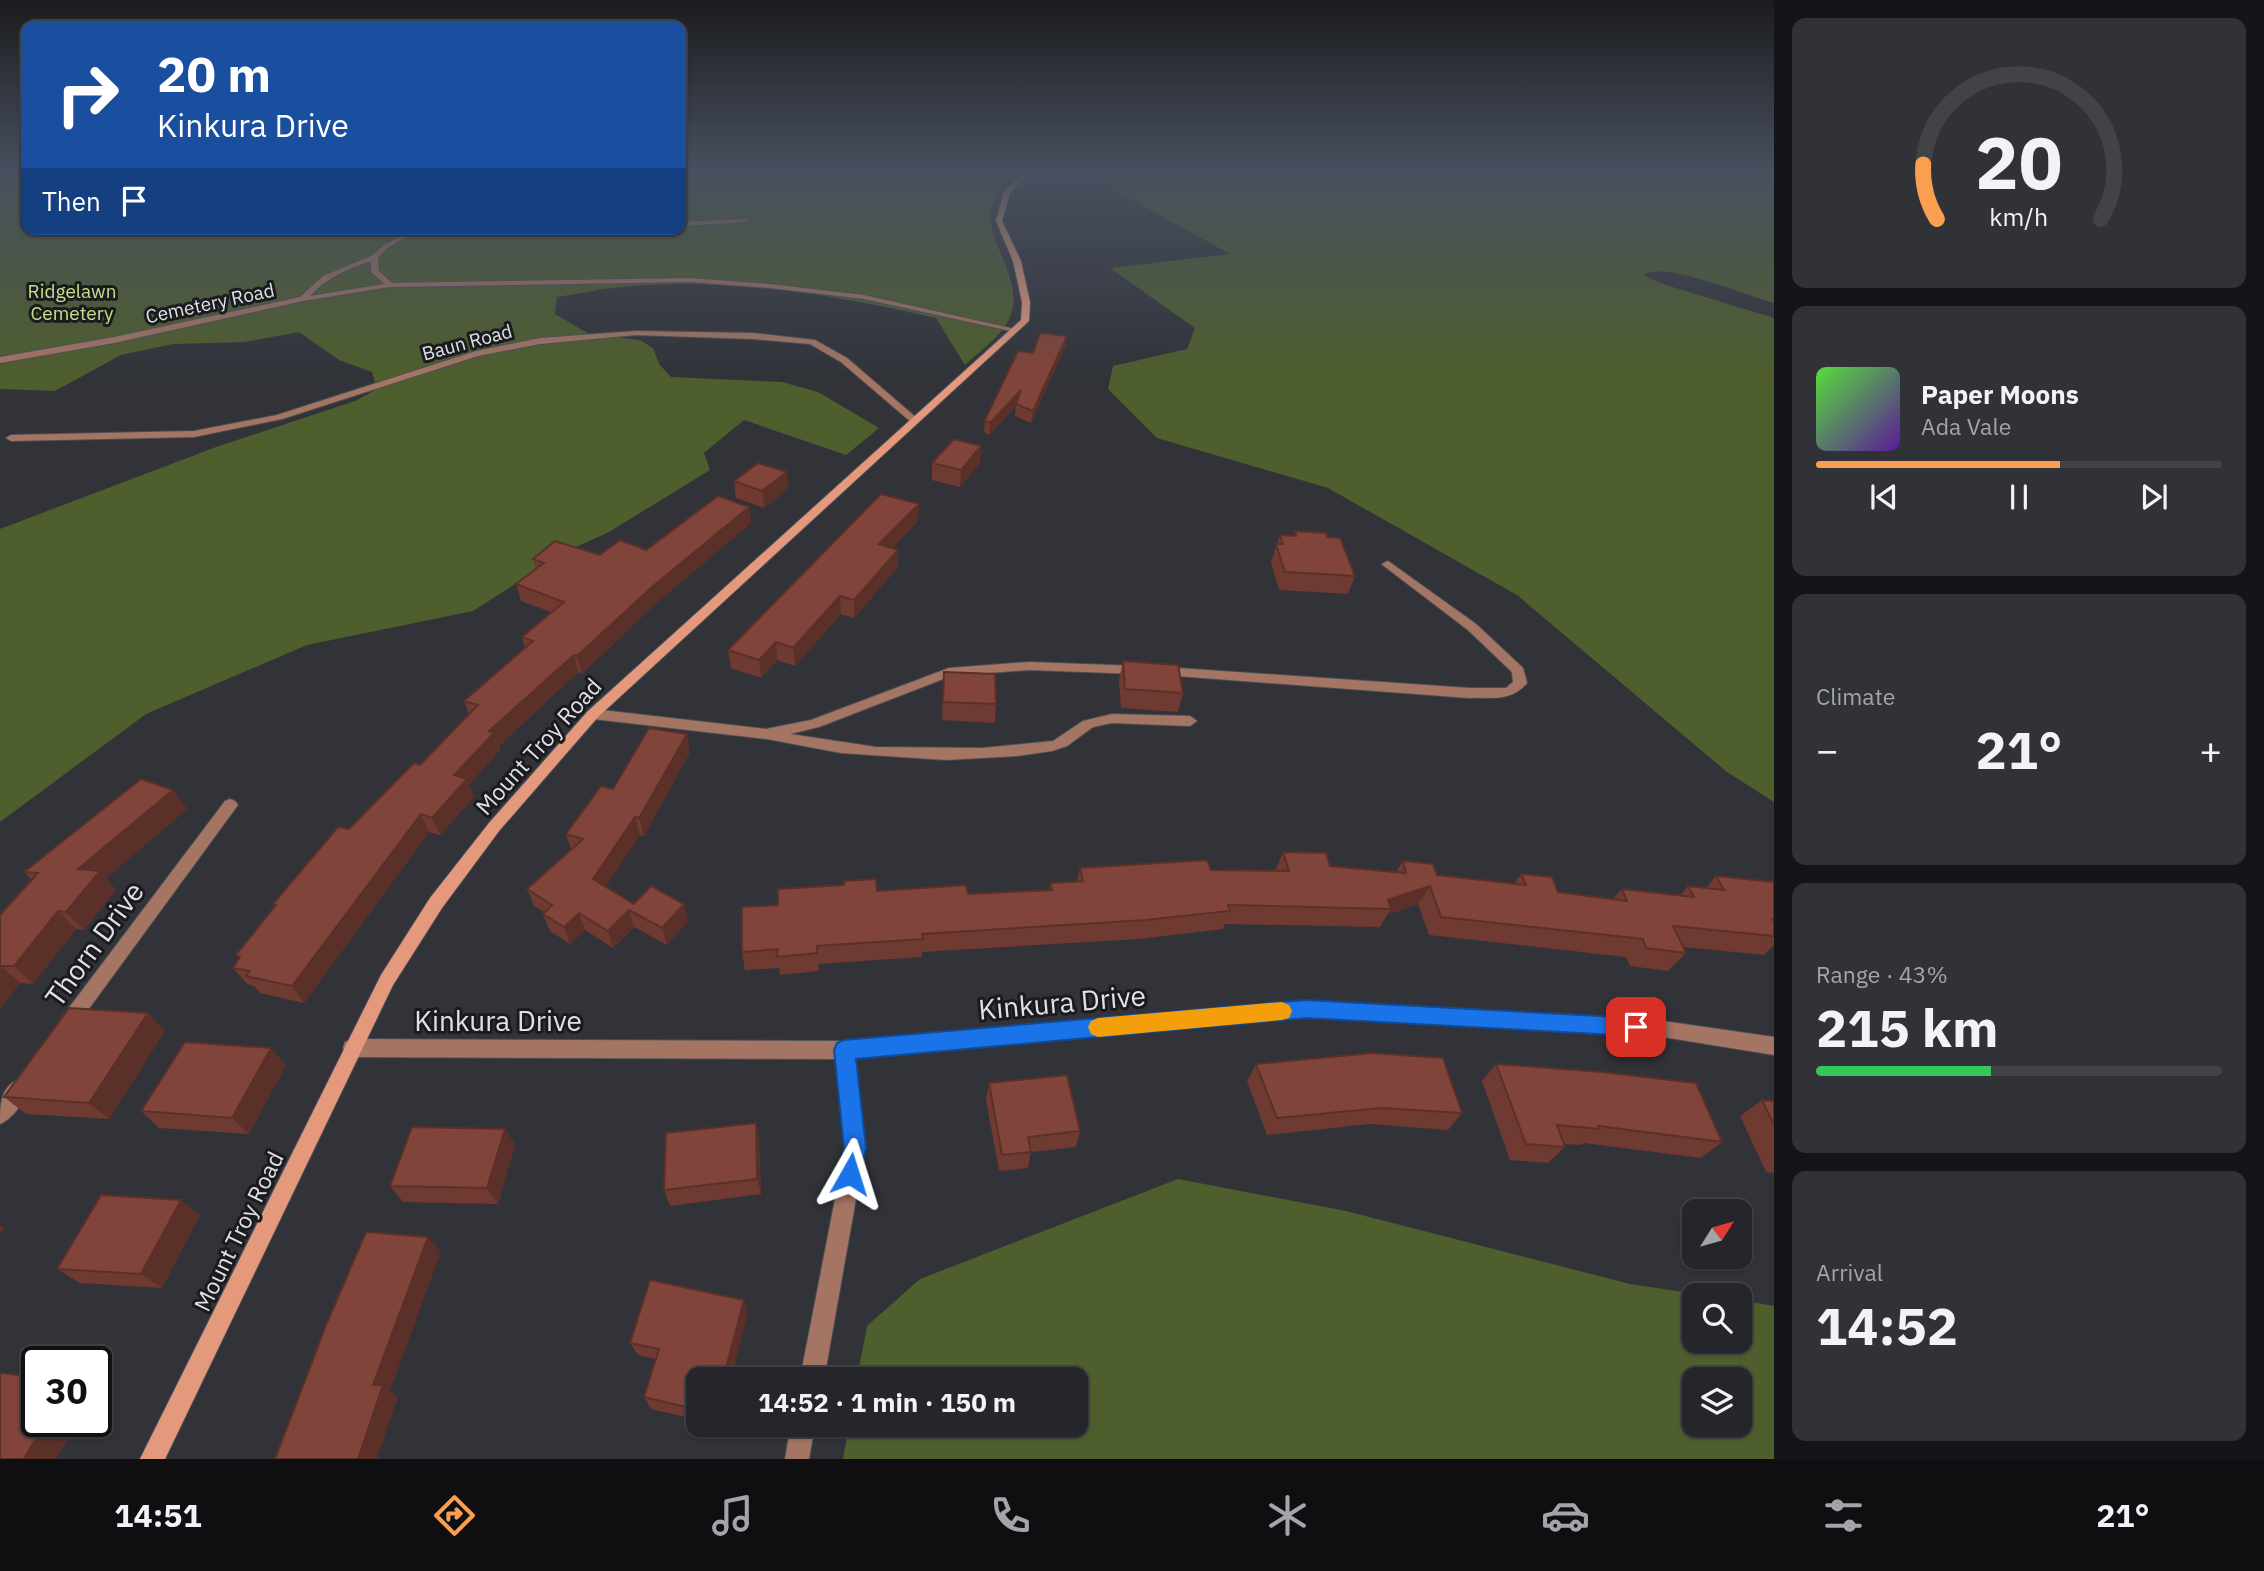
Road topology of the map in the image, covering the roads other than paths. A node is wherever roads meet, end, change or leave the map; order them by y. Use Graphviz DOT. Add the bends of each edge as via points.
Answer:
graph roads {
  1 [pos="400,239"];
  2 [pos="1007,239"];
  3 [pos="374,258"];
  4 [pos="390,285"];
  5 [pos="303,299"];
  6 [pos="1015,330"];
  7 [pos="0,360"];
  8 [pos="914,420"];
  9 [pos="11,438"];
  10 [pos="1388,564"];
  11 [pos="593,714"];
  12 [pos="1189,721"];
  13 [pos="766,734"];
  14 [pos="230,805"];
  15 [pos="57,1038"];
  16 [pos="1774,1046"];
  17 [pos="352,1048"];
  18 [pos="844,1050"];
  19 [pos="33,1071"];
  20 [pos="0,1115"];
  21 [pos="814,1367"];
  22 [pos="801,1437"];
  23 [pos="152,1459"];
  24 [pos="797,1459"];
  1 -- 3 [label="street, Cemetery Road"];
  2 -- 6 [label="street, Mount Troy Road" via="1026,302 1026,321"];
  3 -- 4 [label="street" via="375,272"];
  3 -- 5 [label="street, Cemetery Road" via="343,268 310,289"];
  4 -- 5 [label="street, Cemetery Road"];
  4 -- 6 [label="street, Cemetery Road" via="689,280 864,297"];
  5 -- 7 [label="street, Cemetery Road"];
  6 -- 8 [label="street, Mount Troy Road"];
  8 -- 9 [label="street, Baun Road" via="844,360 812,342 636,333 540,341 476,354 279,417 194,434"];
  8 -- 11 [label="street, Mount Troy Road"];
  10 -- 13 [label="street" via="1482,636 1518,671 1520,683 1509,692 1469,693 1205,673 1029,666 949,672 814,724"];
  11 -- 13 [label="street"];
  11 -- 17 [label="street, Mount Troy Road" via="494,827 436,904 387,980"];
  12 -- 13 [label="street" via="1121,718 1088,724 1057,746 966,756 823,746"];
  14 -- 15 [label="street, Thorn Drive"];
  16 -- 18 [label="street, Kinkura Drive" via="1663,1029 1306,1009"];
  17 -- 18 [label="street, Kinkura Drive"];
  17 -- 23 [label="street, Mount Troy Road"];
  18 -- 21 [label="street" via="855,1148"];
  19 -- 20 [label="street"];
  22 -- 24 [label="street"];
}
